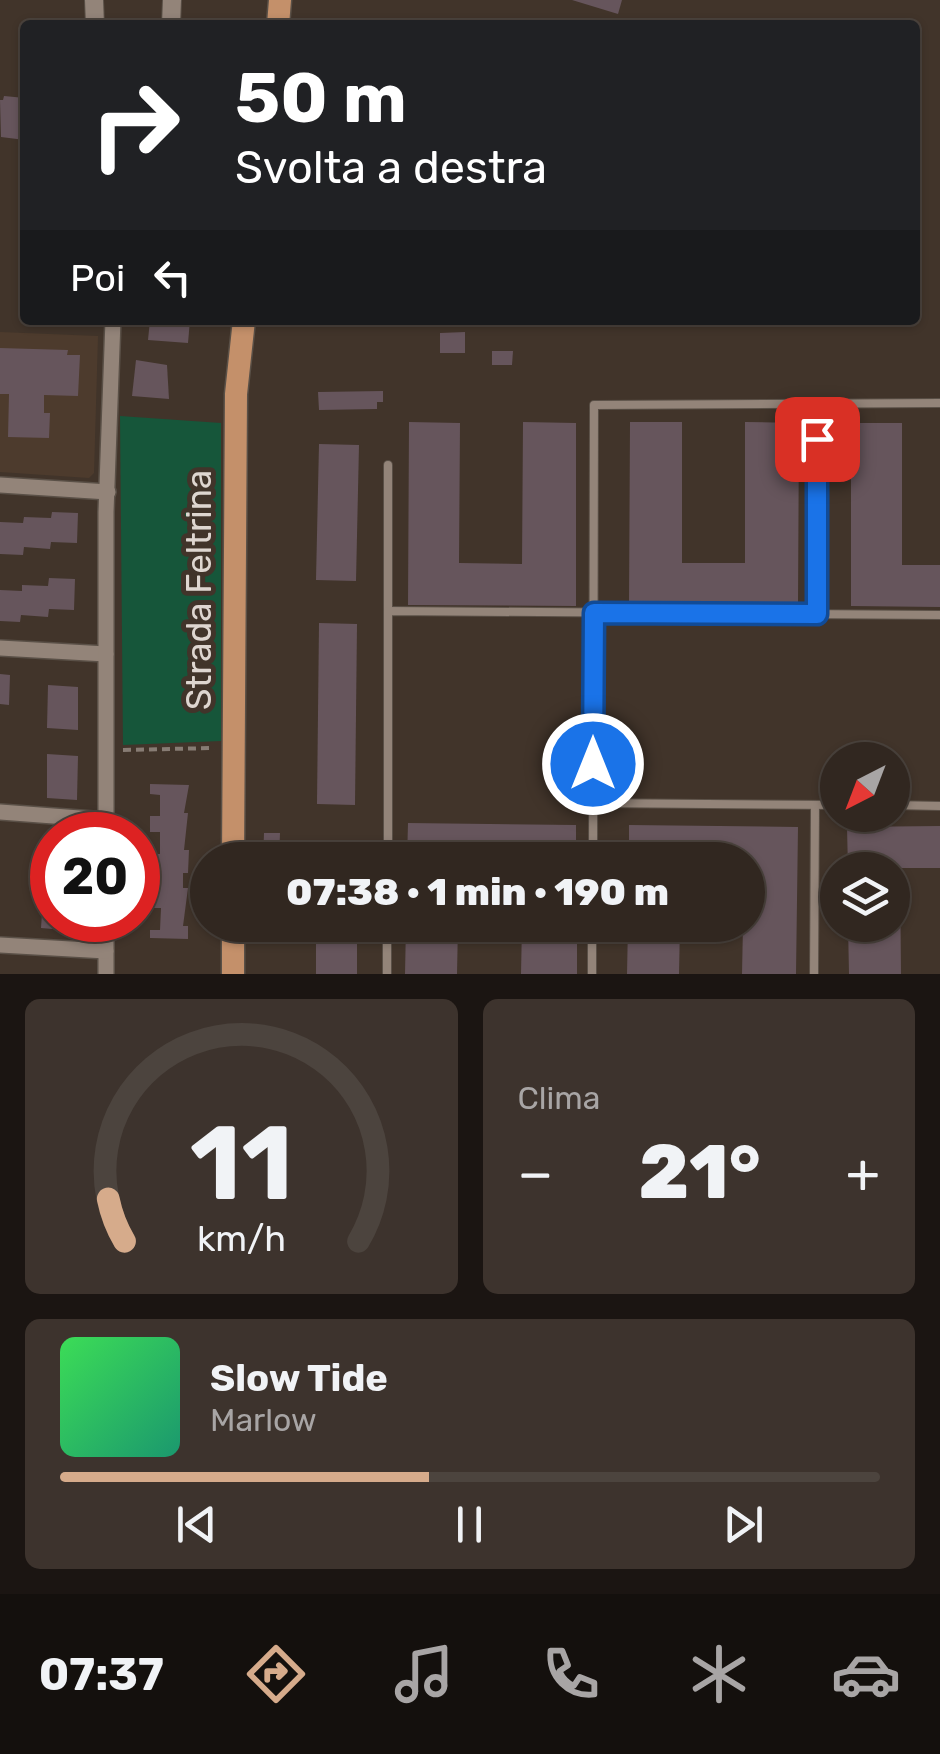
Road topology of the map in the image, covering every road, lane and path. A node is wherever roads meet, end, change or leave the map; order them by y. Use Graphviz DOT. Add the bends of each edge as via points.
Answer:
graph roads {
  1 [pos="74,0"];
  2 [pos="94,14"];
  3 [pos="113,325"];
  4 [pos="243,325"];
  5 [pos="940,403"];
  6 [pos="817,404"];
  7 [pos="388,465"];
  8 [pos="0,485"];
  9 [pos="108,492"];
  10 [pos="388,611"];
  11 [pos="594,613"];
  12 [pos="817,614"];
  13 [pos="940,614"];
  14 [pos="0,648"];
  15 [pos="106,654"];
  16 [pos="234,747"];
  17 [pos="106,750"];
  18 [pos="593,802"];
  19 [pos="815,805"];
  20 [pos="820,805"];
  21 [pos="910,806"];
  22 [pos="940,806"];
  23 [pos="0,812"];
  24 [pos="106,812"];
  25 [pos="30,816"];
  26 [pos="233,842"];
  27 [pos="388,842"];
  28 [pos="593,842"];
  29 [pos="106,942"];
  30 [pos="233,942"];
  31 [pos="388,942"];
  32 [pos="592,942"];
  33 [pos="0,946"];
  34 [pos="106,952"];
  35 [pos="106,974"];
  36 [pos="233,974"];
  37 [pos="387,974"];
  38 [pos="592,974"];
  39 [pos="814,974"];
  1 -- 2 [label="street"];
  3 -- 9 [label="street"];
  4 -- 16 [label="main road, Strada Feltrina" via="236,394"];
  5 -- 6 [label="lane"];
  6 -- 11 [label="lane" via="594,405"];
  6 -- 12 [label="lane"];
  7 -- 10 [label="lane"];
  8 -- 9 [label="street"];
  9 -- 15 [label="street"];
  10 -- 11 [label="lane"];
  10 -- 27 [label="lane"];
  11 -- 12 [label="lane"];
  11 -- 18 [label="lane"];
  12 -- 13 [label="lane"];
  14 -- 15 [label="street"];
  15 -- 17 [label="street"];
  16 -- 17 [label="path"];
  16 -- 26 [label="main road, Strada Feltrina"];
  17 -- 24 [label="street"];
  18 -- 19 [label="lane"];
  18 -- 28 [label="lane"];
  19 -- 20 [label="lane"];
  19 -- 39 [label="lane"];
  21 -- 22 [label="lane"];
  23 -- 25 [label="street"];
  29 -- 34 [label="street"];
  30 -- 36 [label="main road"];
  31 -- 37 [label="lane"];
  32 -- 38 [label="lane"];
  33 -- 34 [label="street"];
  34 -- 35 [label="street"];
}
